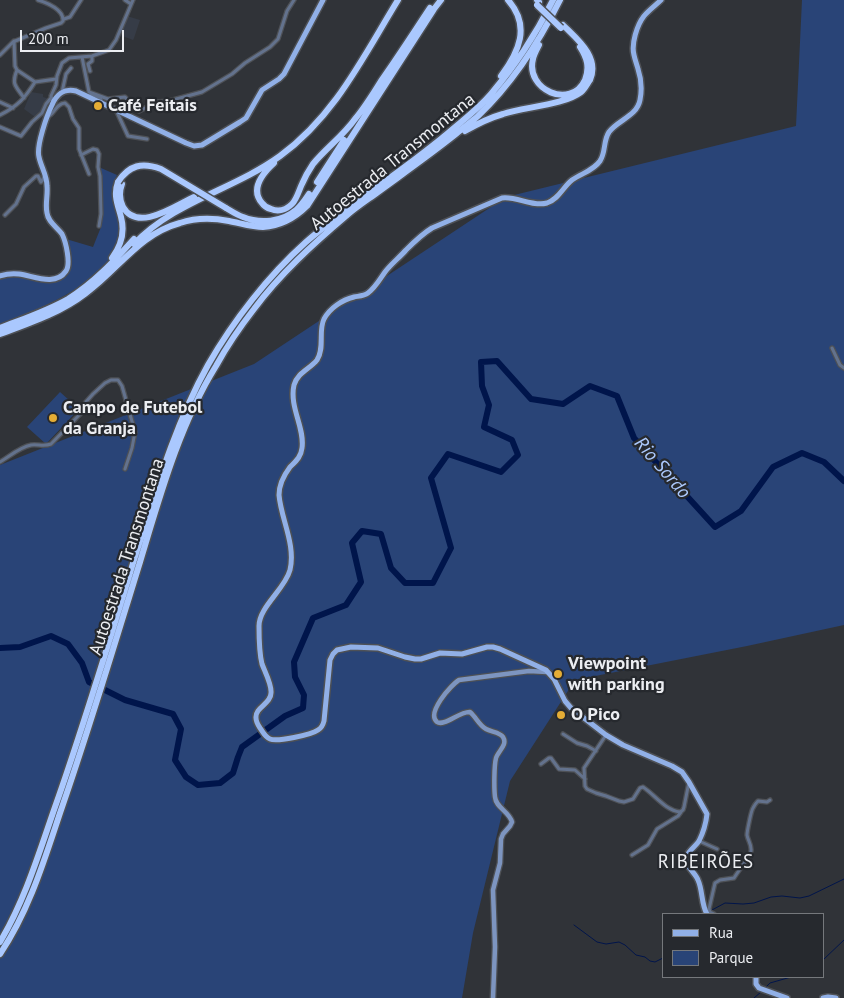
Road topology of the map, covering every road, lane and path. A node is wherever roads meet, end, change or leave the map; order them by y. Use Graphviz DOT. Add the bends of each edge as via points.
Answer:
graph roads {
  1 [pos="38,0"];
  2 [pos="81,0"];
  3 [pos="125,0"];
  4 [pos="294,0"];
  5 [pos="323,0"];
  6 [pos="394,0"];
  7 [pos="398,0"];
  8 [pos="435,0"];
  9 [pos="441,0"];
  10 [pos="445,0"];
  11 [pos="508,0"];
  12 [pos="553,0"];
  13 [pos="560,0"];
  14 [pos="661,0"];
  15 [pos="132,2"];
  16 [pos="536,2"];
  17 [pos="426,18"];
  18 [pos="64,19"];
  19 [pos="562,27"];
  20 [pos="546,28"];
  21 [pos="14,41"];
  22 [pos="0,54"];
  23 [pos="92,56"];
  24 [pos="82,57"];
  25 [pos="361,61"];
  26 [pos="396,63"];
  27 [pos="71,68"];
  28 [pos="17,70"];
  29 [pos="90,71"];
  30 [pos="56,80"];
  31 [pos="35,82"];
  32 [pos="62,92"];
  33 [pos="89,92"];
  34 [pos="24,98"];
  35 [pos="52,100"];
  36 [pos="0,102"];
  37 [pos="103,104"];
  38 [pos="366,105"];
  39 [pos="14,108"];
  40 [pos="116,110"];
  41 [pos="473,112"];
  42 [pos="0,115"];
  43 [pos="47,118"];
  44 [pos="0,127"];
  45 [pos="147,139"];
  46 [pos="434,151"];
  47 [pos="81,155"];
  48 [pos="45,174"];
  49 [pos="89,174"];
  50 [pos="232,180"];
  51 [pos="120,183"];
  52 [pos="224,209"];
  53 [pos="5,215"];
  54 [pos="100,226"];
  55 [pos="268,226"];
  56 [pos="0,276"];
  57 [pos="96,278"];
  58 [pos="0,328"];
  59 [pos="0,334"];
  60 [pos="832,348"];
  61 [pos="844,368"];
  62 [pos="0,462"];
  63 [pos="125,469"];
  64 [pos="132,576"];
  65 [pos="528,661"];
  66 [pos="523,671"];
  67 [pos="548,672"];
  68 [pos="563,734"];
  69 [pos="606,735"];
  70 [pos="596,751"];
  71 [pos="541,764"];
  72 [pos="586,779"];
  73 [pos="689,782"];
  74 [pos="67,783"];
  75 [pos="770,800"];
  76 [pos="682,811"];
  77 [pos="699,841"];
  78 [pos="717,849"];
  79 [pos="632,855"];
  80 [pos="706,913"];
  81 [pos="712,913"];
  82 [pos="0,942"];
  83 [pos="0,954"];
  84 [pos="756,978"];
  85 [pos="493,998"];
  86 [pos="786,998"];
  87 [pos="823,998"];
  88 [pos="836,998"];
  1 -- 18 [label="street" via="59,12"];
  2 -- 18 [label="street" via="70,17"];
  3 -- 15 [label="street"];
  4 -- 33 [label="street" via="274,44 202,92 157,102 139,111 125,96 108,99"];
  5 -- 40 [label="main road" via="283,76 262,90 243,120 205,144 186,143"];
  6 -- 50 [label="highway" via="344,85 320,118 270,160"];
  7 -- 25 [label="highway"];
  8 -- 17 [label="highway"];
  9 -- 17 [label="highway"];
  10 -- 17 [label="highway"];
  11 -- 41 [label="highway" via="517,13 520,42 503,74"];
  12 -- 41 [label="highway, Autoestrada Transmontana" via="511,70"];
  13 -- 20 [label="highway, Autoestrada Transmontana"];
  14 -- 65 [label="main road" via="643,17 634,41 633,54 641,83 640,102 634,112 610,132 603,156 595,167 572,180 549,202 537,204 502,198 430,228 388,268 370,291 341,302 330,312 322,324 319,355 299,375 294,385 302,448 279,488 291,549 291,566 259,621 261,655 272,692 256,716 264,735 280,740 320,729 324,721 331,658 342,648 377,648 417,659 437,653 462,654 493,647"];
  15 -- 23 [label="street" via="112,47"];
  16 -- 19 [label="highway, bridge"];
  17 -- 26 [label="highway"];
  18 -- 21 [label="street"];
  19 -- 20 [label="highway" via="584,53 588,68 583,84 568,94 553,94 541,87 532,71 532,60"];
  19 -- 46 [label="highway" via="588,51 591,59 591,76 581,92 570,98 483,121"];
  20 -- 46 [label="highway, Autoestrada Transmontana" via="520,68 495,98 477,117"];
  21 -- 22 [label="street"];
  21 -- 28 [label="street"];
  23 -- 24 [label="street"];
  23 -- 29 [label="street" via="88,64"];
  24 -- 30 [label="street" via="64,61"];
  24 -- 33 [label="street"];
  25 -- 38 [label="highway" via="345,91 322,121 264,173 257,190 259,200 273,210 280,211 291,205 315,162"];
  25 -- 59 [label="highway" via="347,86 294,145 156,224 99,280 70,301"];
  26 -- 38 [label="highway"];
  26 -- 55 [label="highway" via="307,206 291,219"];
  27 -- 32 [label="street" via="66,73"];
  28 -- 31 [label="street"];
  28 -- 34 [label="street" via="14,82"];
  30 -- 31 [label="street"];
  30 -- 35 [label="street"];
  31 -- 34 [label="street"];
  32 -- 35 [label="main road"];
  32 -- 37 [label="main road" via="74,91"];
  33 -- 37 [label="street" via="100,98"];
  34 -- 39 [label="street"];
  35 -- 43 [label="main road"];
  35 -- 44 [label="street" via="21,136"];
  36 -- 39 [label="street"];
  37 -- 40 [label="main road"];
  38 -- 52 [label="highway" via="297,210 279,219 254,221"];
  39 -- 42 [label="street"];
  40 -- 45 [label="street" via="128,136"];
  41 -- 64 [label="highway, Autoestrada Transmontana" via="435,145 305,243 251,302 224,340 189,401 153,501"];
  43 -- 47 [label="street" via="59,105 67,105 79,128"];
  43 -- 48 [label="main road" via="38,153"];
  46 -- 64 [label="highway, Autoestrada Transmontana" via="348,214 309,249 276,282 235,335 200,393 188,421"];
  47 -- 49 [label="street"];
  47 -- 54 [label="street" via="93,149 99,154"];
  48 -- 53 [label="street" via="42,182 37,175 24,187 16,204"];
  48 -- 56 [label="main road" via="47,215 63,236 68,267 63,274 47,280 17,274"];
  50 -- 51 [label="highway" via="148,218 126,211 120,198"];
  50 -- 57 [label="highway" via="184,203 149,225"];
  51 -- 52 [label="highway, bridge" via="126,171 134,167 154,166"];
  51 -- 57 [label="highway" via="115,192 123,225 121,243"];
  52 -- 55 [label="highway" via="242,220"];
  55 -- 59 [label="highway" via="200,219 159,230 74,302"];
  57 -- 58 [label="highway" via="50,308"];
  60 -- 61 [label="street"];
  62 -- 63 [label="street" via="22,448 51,444 82,412 93,394 105,383 118,380 134,432"];
  64 -- 74 [label="highway, Autoestrada Transmontana"];
  65 -- 66 [label="street" via="528,667"];
  65 -- 67 [label="main road"];
  66 -- 67 [label="street"];
  66 -- 85 [label="street" via="458,681 434,712 438,723 470,712 482,726 500,734 504,740 495,761 495,797 512,822 501,840 500,863 493,890"];
  67 -- 69 [label="main road" via="571,708"];
  68 -- 70 [label="street"];
  69 -- 70 [label="street"];
  69 -- 73 [label="main road" via="678,769"];
  70 -- 72 [label="street" via="584,768"];
  71 -- 72 [label="street" via="551,758 559,768 575,770"];
  72 -- 76 [label="street" via="588,789 619,802 632,800 643,787 668,807"];
  73 -- 76 [label="street"];
  73 -- 77 [label="main road" via="707,814"];
  74 -- 82 [label="highway, Autoestrada Transmontana" via="25,892"];
  74 -- 83 [label="highway, Autoestrada Transmontana" via="39,874"];
  75 -- 81 [label="street" via="754,805 747,833 751,848 748,857 734,878 715,883 709,909"];
  76 -- 79 [label="street" via="657,829 648,845"];
  77 -- 78 [label="street"];
  77 -- 80 [label="main road" via="686,860 699,882"];
  84 -- 86 [label="main road" via="758,988"];
  87 -- 88 [label="main road"];
}
